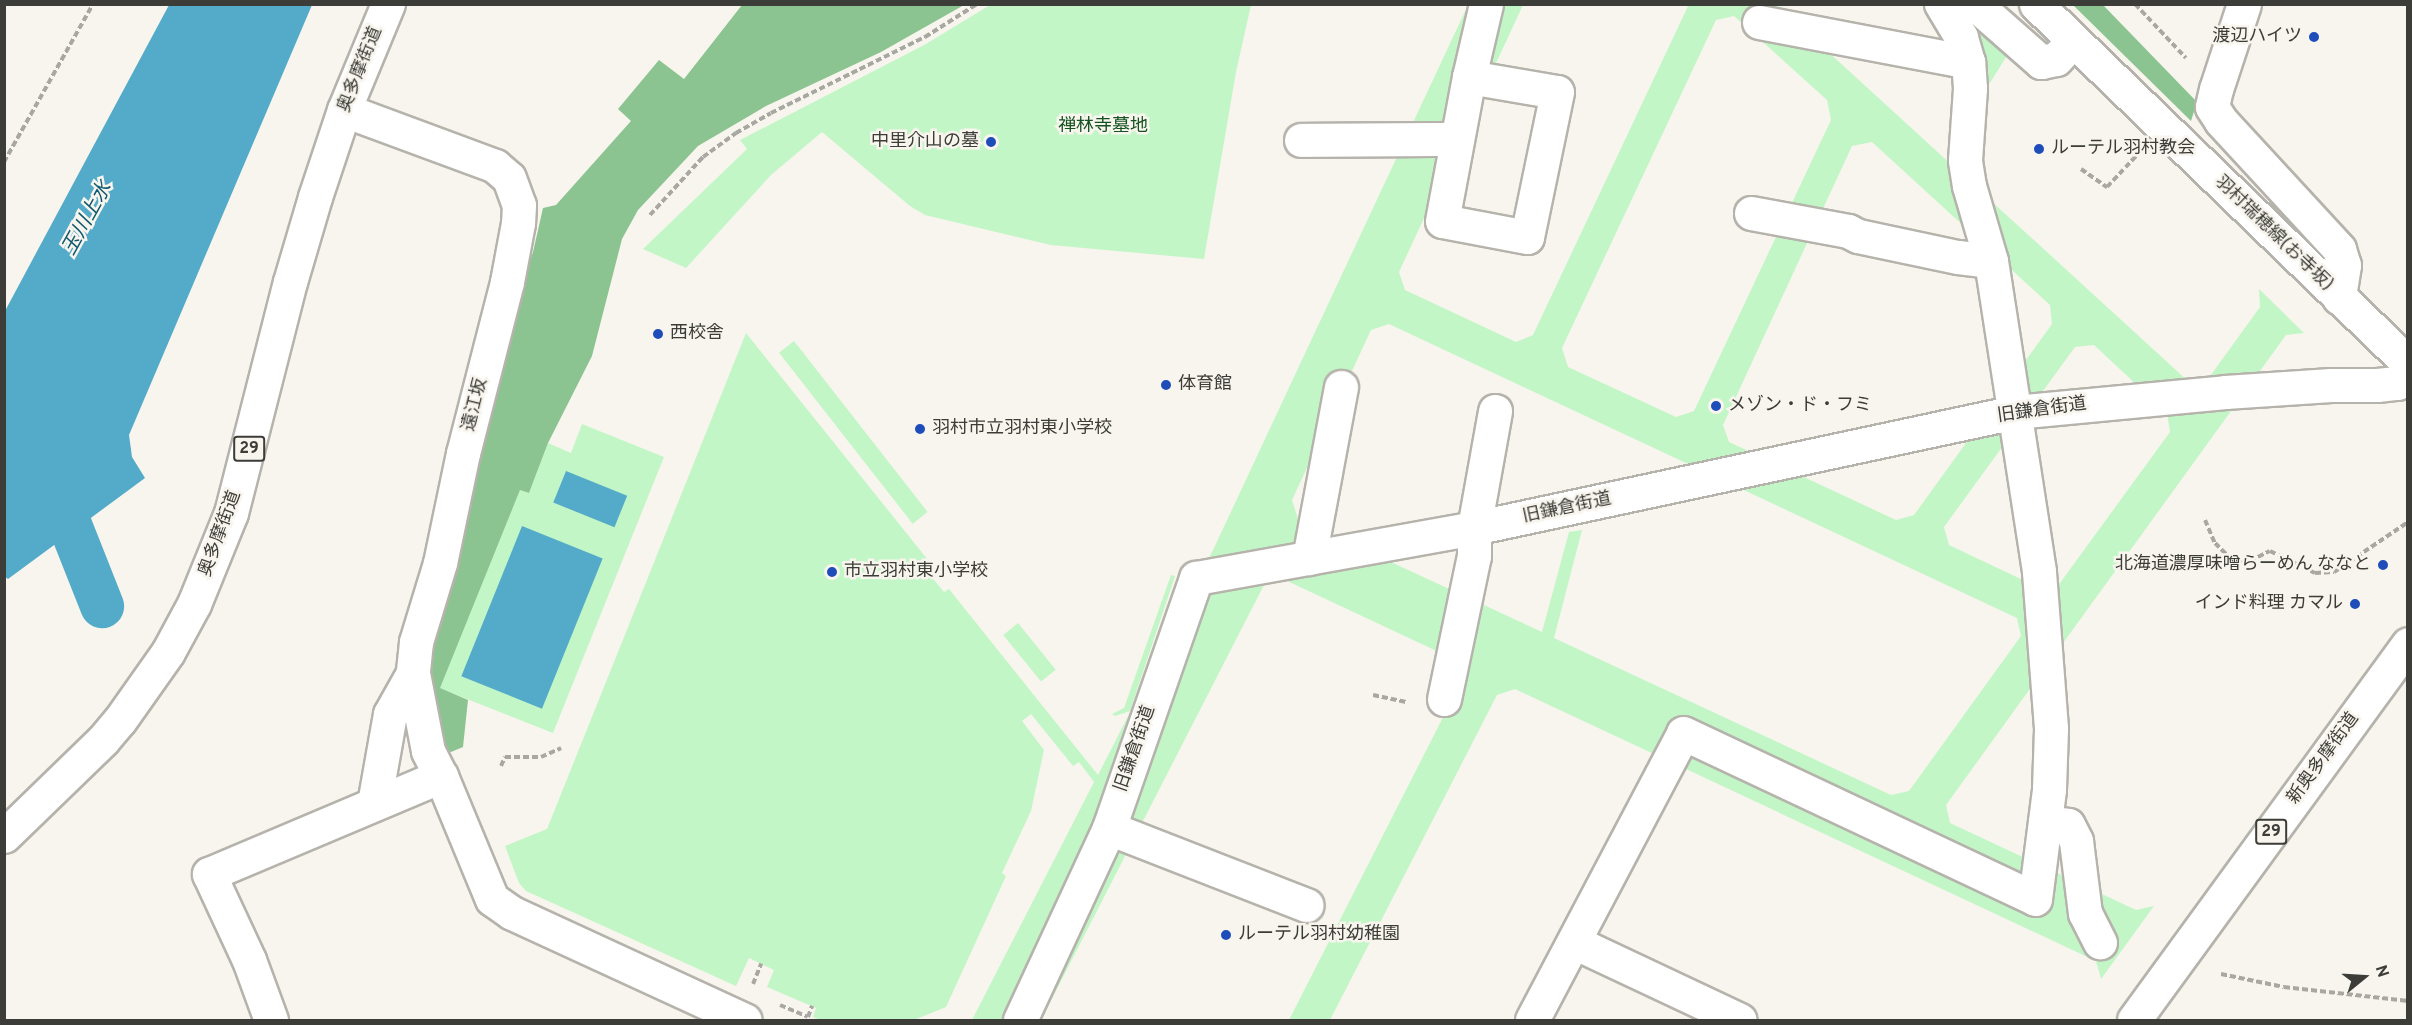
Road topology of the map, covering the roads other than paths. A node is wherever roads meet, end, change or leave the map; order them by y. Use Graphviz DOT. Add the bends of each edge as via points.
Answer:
graph roads {
  1 [pos="388,4"];
  2 [pos="1485,4"];
  3 [pos="1941,4"];
  4 [pos="1975,4"];
  5 [pos="2036,4"];
  6 [pos="2244,4"];
  7 [pos="1759,22"];
  8 [pos="2073,41"];
  9 [pos="1968,62"];
  10 [pos="1469,77"];
  11 [pos="344,110"];
  12 [pos="1457,139"];
  13 [pos="1301,140"];
  14 [pos="1751,213"];
  15 [pos="1991,261"];
  16 [pos="2340,298"];
  17 [pos="2408,363"];
  18 [pos="2408,379"];
  19 [pos="1341,387"];
  20 [pos="1495,411"];
  21 [pos="2015,412"];
  22 [pos="1474,528"];
  23 [pos="1309,558"];
  24 [pos="2408,644"];
  25 [pos="413,673"];
  26 [pos="1444,699"];
  27 [pos="441,776"];
  28 [pos="374,804"];
  29 [pos="2045,822"];
  30 [pos="1109,828"];
  31 [pos="4,836"];
  32 [pos="1306,905"];
  33 [pos="1575,942"];
  34 [pos="2100,942"];
  35 [pos="711,1013"];
  36 [pos="271,1020"];
  37 [pos="745,1020"];
  38 [pos="1020,1020"];
  39 [pos="1532,1020"];
  40 [pos="1740,1020"];
  41 [pos="2134,1020"];
  1 -- 11 [label="street, 奥多摩街道 / 29"];
  2 -- 10 [label="street"];
  3 -- 9 [label="street" via="1961,37"];
  4 -- 8 [label="street" via="2042,62 2056,59"];
  5 -- 8 [label="street, 羽村瑞穂線(お寺坂)"];
  6 -- 16 [label="street" via="2212,107 2339,249 2344,265"];
  7 -- 9 [label="street"];
  8 -- 16 [label="street, 羽村瑞穂線(お寺坂)"];
  9 -- 15 [label="street" via="1965,159"];
  10 -- 12 [label="street"];
  10 -- 12 [label="street" via="1557,92 1527,237 1442,221"];
  11 -- 25 [label="street, 遠江坂" via="495,166 509,178 519,205 507,282 440,563 416,642"];
  11 -- 31 [label="street, 奥多摩街道 / 29" via="290,282 231,513 194,604 168,652 120,720"];
  12 -- 13 [label="street"];
  14 -- 15 [label="street"];
  15 -- 21 [label="street"];
  16 -- 17 [label="street, 羽村瑞穂線(お寺坂)"];
  18 -- 21 [label="street, 旧鎌倉街道" via="2387,384 2236,391"];
  19 -- 23 [label="street"];
  20 -- 22 [label="street"];
  21 -- 22 [label="street, 旧鎌倉街道"];
  21 -- 29 [label="street" via="2039,571 2049,687 2051,749"];
  22 -- 23 [label="street, 旧鎌倉街道"];
  22 -- 26 [label="street" via="1474,556"];
  23 -- 30 [label="street, 旧鎌倉街道" via="1196,579"];
  24 -- 41 [label="street, 新奥多摩街道 / 29"];
  25 -- 27 [label="street" via="428,752"];
  25 -- 28 [label="street, 遠江坂" via="390,714"];
  27 -- 28 [label="street"];
  27 -- 35 [label="street" via="492,899 512,913"];
  28 -- 36 [label="street" via="209,874 249,960"];
  29 -- 33 [label="street" via="2035,899 1683,733"];
  29 -- 34 [label="street" via="2068,825 2076,841 2085,913"];
  30 -- 32 [label="street"];
  30 -- 38 [label="street, 旧鎌倉街道"];
  33 -- 39 [label="street"];
  33 -- 40 [label="street"];
  35 -- 37 [label="street"];
}
